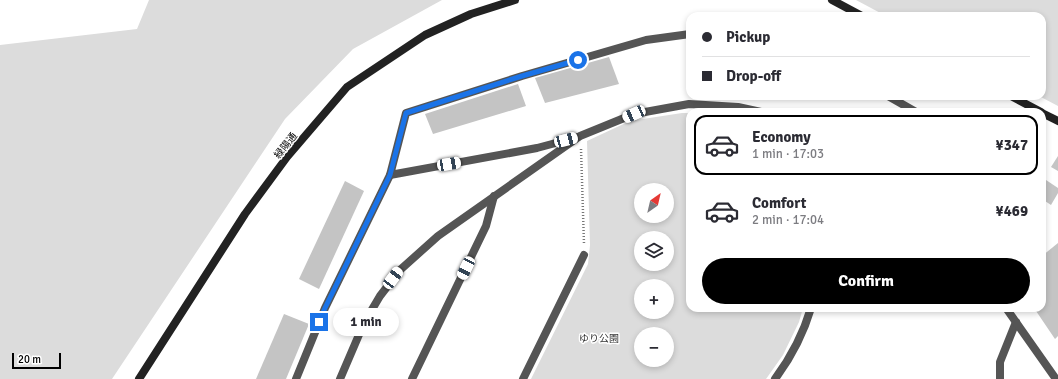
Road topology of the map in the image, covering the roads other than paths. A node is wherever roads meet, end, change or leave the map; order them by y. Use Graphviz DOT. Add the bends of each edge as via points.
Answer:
graph roads {
  1 [pos="515,0"];
  2 [pos="832,0"];
  3 [pos="854,12"];
  4 [pos="686,35"];
  5 [pos="895,100"];
  6 [pos="1018,100"];
  7 [pos="743,108"];
  8 [pos="909,108"];
  9 [pos="1034,108"];
  10 [pos="1046,115"];
  11 [pos="1058,121"];
  12 [pos="580,136"];
  13 [pos="390,175"];
  14 [pos="494,196"];
  15 [pos="584,255"];
  16 [pos="810,312"];
  17 [pos="1009,312"];
  18 [pos="1016,322"];
  19 [pos="139,379"];
  20 [pos="296,379"];
  21 [pos="340,379"];
  22 [pos="412,379"];
  23 [pos="523,379"];
  24 [pos="775,379"];
  25 [pos="1000,379"];
  26 [pos="1056,379"];
  1 -- 19 [label="street, 緑陽通" via="471,14 425,34 347,87 287,157 245,214"];
  2 -- 3 [label="street"];
  4 -- 13 [label="street" via="646,40 406,113"];
  5 -- 8 [label="street"];
  6 -- 9 [label="street"];
  7 -- 12 [label="street" via="689,104 634,114"];
  10 -- 11 [label="street"];
  12 -- 13 [label="street" via="537,148"];
  12 -- 14 [label="street"];
  13 -- 20 [label="street" via="325,308"];
  14 -- 21 [label="street" via="438,236 400,270 364,323"];
  14 -- 22 [label="street" via="486,226"];
  15 -- 23 [label="street"];
  16 -- 24 [label="street" via="805,328 787,363"];
  17 -- 18 [label="street"];
  18 -- 25 [label="street" via="1000,362"];
  18 -- 26 [label="street"];
}
